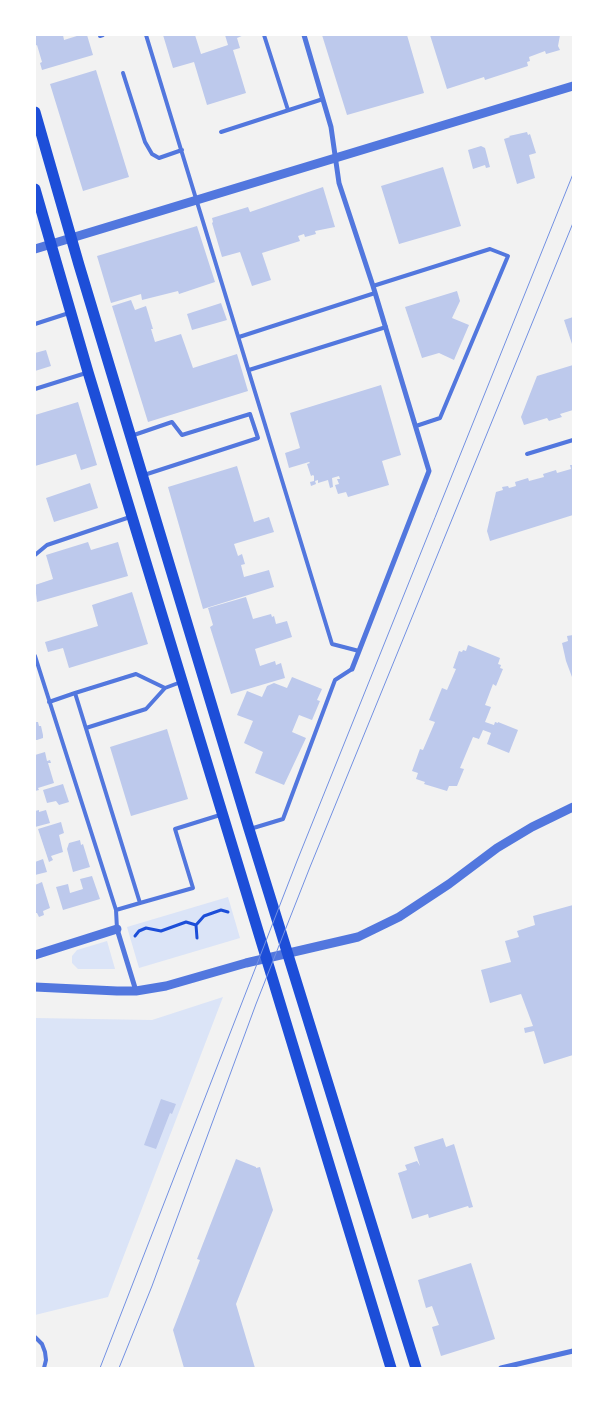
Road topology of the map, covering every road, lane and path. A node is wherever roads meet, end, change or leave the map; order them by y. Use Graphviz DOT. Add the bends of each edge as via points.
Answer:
graph roads {
  1 [pos="146,35"];
  2 [pos="264,35"];
  3 [pos="304,35"];
  4 [pos="123,74"];
  5 [pos="573,86"];
  6 [pos="323,99"];
  7 [pos="288,110"];
  8 [pos="35,112"];
  9 [pos="221,132"];
  10 [pos="182,150"];
  11 [pos="336,157"];
  12 [pos="35,189"];
  13 [pos="197,200"];
  14 [pos="71,238"];
  15 [pos="51,244"];
  16 [pos="35,249"];
  17 [pos="373,286"];
  18 [pos="375,293"];
  19 [pos="71,312"];
  20 [pos="35,324"];
  21 [pos="386,327"];
  22 [pos="239,337"];
  23 [pos="249,370"];
  24 [pos="88,372"];
  25 [pos="35,389"];
  26 [pos="416,426"];
  27 [pos="132,436"];
  28 [pos="573,440"];
  29 [pos="526,454"];
  30 [pos="144,476"];
  31 [pos="132,517"];
  32 [pos="35,554"];
  33 [pos="359,651"];
  34 [pos="35,656"];
  35 [pos="352,669"];
  36 [pos="183,681"];
  37 [pos="165,688"];
  38 [pos="75,693"];
  39 [pos="49,702"];
  40 [pos="86,728"];
  41 [pos="573,807"];
  42 [pos="222,815"];
  43 [pos="249,830"];
  44 [pos="140,903"];
  45 [pos="116,910"];
  46 [pos="228,912"];
  47 [pos="196,925"];
  48 [pos="117,930"];
  49 [pos="134,936"];
  50 [pos="197,938"];
  51 [pos="289,954"];
  52 [pos="35,955"];
  53 [pos="267,958"];
  54 [pos="35,987"];
  55 [pos="136,991"];
  56 [pos="35,1337"];
  57 [pos="573,1351"];
  58 [pos="44,1368"];
  59 [pos="391,1368"];
  60 [pos="416,1368"];
  61 [pos="501,1368"];
  1 -- 10 [label="lane"];
  2 -- 7 [label="lane"];
  3 -- 6 [label="street"];
  4 -- 10 [label="lane" via="152,154 159,158"];
  5 -- 11 [label="street"];
  6 -- 7 [label="lane"];
  6 -- 11 [label="street"];
  7 -- 9 [label="lane"];
  8 -- 14 [label="main road"];
  10 -- 13 [label="lane"];
  11 -- 13 [label="street"];
  11 -- 17 [label="street" via="339,183"];
  12 -- 15 [label="main road"];
  13 -- 14 [label="street"];
  13 -- 22 [label="lane"];
  14 -- 15 [label="street"];
  14 -- 27 [label="main road"];
  15 -- 16 [label="street"];
  15 -- 19 [label="main road"];
  17 -- 18 [label="street"];
  17 -- 26 [label="lane" via="490,249 508,256 440,418"];
  18 -- 21 [label="street"];
  18 -- 22 [label="lane"];
  19 -- 20 [label="lane"];
  19 -- 24 [label="main road"];
  21 -- 23 [label="lane"];
  21 -- 26 [label="street"];
  22 -- 23 [label="lane"];
  23 -- 33 [label="lane" via="332,644"];
  24 -- 25 [label="lane"];
  24 -- 31 [label="main road"];
  26 -- 33 [label="street" via="429,471"];
  27 -- 30 [label="main road"];
  27 -- 30 [label="lane" via="172,422 182,435 250,414 258,438"];
  28 -- 29 [label="lane"];
  30 -- 43 [label="main road"];
  31 -- 32 [label="lane" via="47,545"];
  31 -- 36 [label="main road"];
  33 -- 35 [label="street"];
  34 -- 39 [label="lane"];
  35 -- 43 [label="lane" via="335,680 283,818"];
  36 -- 37 [label="lane"];
  36 -- 42 [label="main road"];
  37 -- 38 [label="lane" via="136,674"];
  37 -- 40 [label="lane" via="146,710"];
  38 -- 39 [label="lane"];
  38 -- 40 [label="lane"];
  39 -- 45 [label="lane"];
  40 -- 44 [label="lane"];
  41 -- 51 [label="street" via="496,848 399,918 358,937"];
  42 -- 44 [label="lane" via="175,829 193,888"];
  42 -- 53 [label="main road"];
  43 -- 51 [label="main road"];
  44 -- 45 [label="lane"];
  45 -- 48 [label="lane"];
  46 -- 47 [label="path" via="221,910 204,916"];
  47 -- 49 [label="path" via="186,922 161,931 146,928"];
  47 -- 50 [label="path"];
  48 -- 52 [label="street"];
  48 -- 55 [label="street"];
  51 -- 53 [label="street"];
  51 -- 60 [label="main road"];
  53 -- 55 [label="street"];
  53 -- 59 [label="main road"];
  54 -- 55 [label="street"];
  56 -- 58 [label="lane" via="45,1352"];
  57 -- 61 [label="street"];
}
